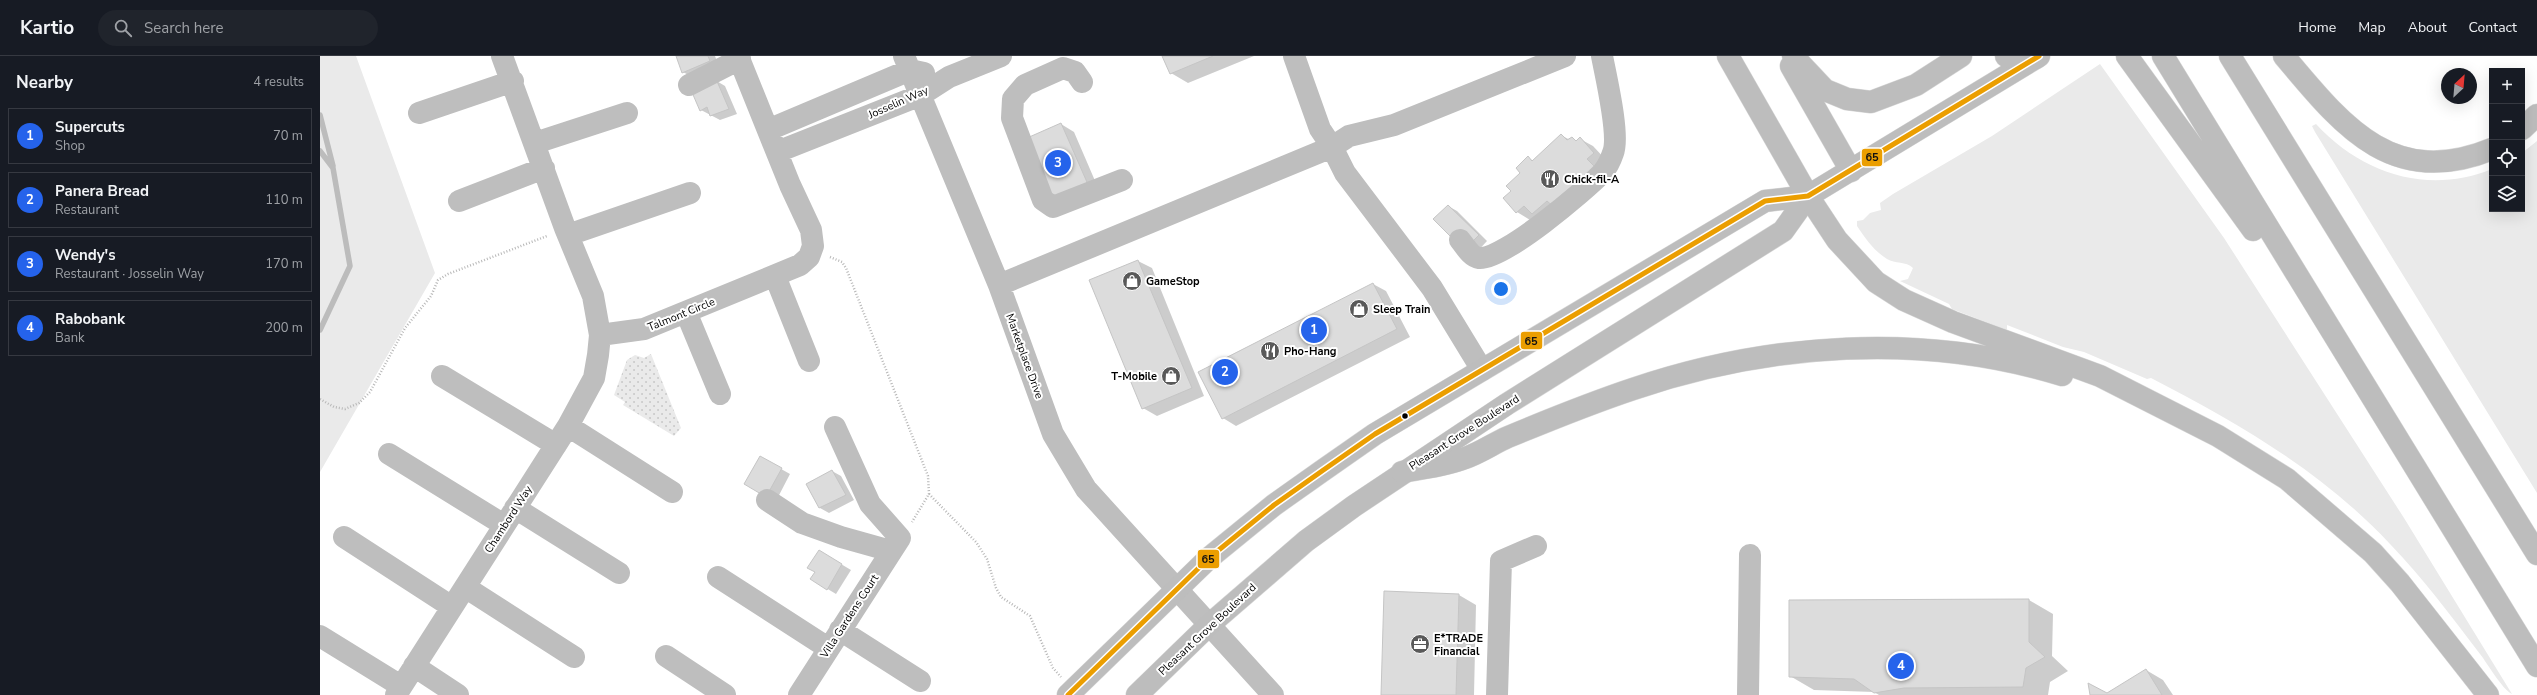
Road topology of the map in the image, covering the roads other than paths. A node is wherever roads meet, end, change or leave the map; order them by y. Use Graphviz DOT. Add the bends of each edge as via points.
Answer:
graph roads {
  1 [pos="503,56"];
  2 [pos="1001,56"];
  3 [pos="1294,56"];
  4 [pos="1565,56"];
  5 [pos="1602,56"];
  6 [pos="1728,56"];
  7 [pos="1786,56"];
  8 [pos="1793,56"];
  9 [pos="1961,56"];
  10 [pos="2006,56"];
  11 [pos="2127,56"];
  12 [pos="2163,56"];
  13 [pos="2230,56"];
  14 [pos="2284,56"];
  15 [pos="2037,57"];
  16 [pos="739,58"];
  17 [pos="977,60"];
  18 [pos="907,63"];
  19 [pos="949,77"];
  20 [pos="513,82"];
  21 [pos="1082,82"];
  22 [pos="689,85"];
  23 [pos="921,95"];
  24 [pos="419,113"];
  25 [pos="627,113"];
  26 [pos="2537,115"];
  27 [pos="2525,126"];
  28 [pos="768,130"];
  29 [pos="535,143"];
  30 [pos="1332,147"];
  31 [pos="2489,150"];
  32 [pos="777,152"];
  33 [pos="544,168"];
  34 [pos="1852,171"];
  35 [pos="1122,180"];
  36 [pos="690,193"];
  37 [pos="1808,196"];
  38 [pos="459,201"];
  39 [pos="567,232"];
  40 [pos="1460,240"];
  41 [pos="775,276"];
  42 [pos="999,285"];
  43 [pos="686,312"];
  44 [pos="600,335"];
  45 [pos="809,361"];
  46 [pos="1482,370"];
  47 [pos="442,376"];
  48 [pos="2365,386"];
  49 [pos="720,394"];
  50 [pos="2142,398"];
  51 [pos="568,426"];
  52 [pos="835,427"];
  53 [pos="556,445"];
  54 [pos="389,454"];
  55 [pos="1402,472"];
  56 [pos="672,492"];
  57 [pos="767,500"];
  58 [pos="510,517"];
  59 [pos="344,537"];
  60 [pos="895,544"];
  61 [pos="1536,546"];
  62 [pos="2537,554"];
  63 [pos="1750,555"];
  64 [pos="619,573"];
  65 [pos="718,577"];
  66 [pos="465,586"];
  67 [pos="1176,588"];
  68 [pos="452,607"];
  69 [pos="1209,625"];
  70 [pos="840,630"];
  71 [pos="320,636"];
  72 [pos="828,648"];
  73 [pos="666,656"];
  74 [pos="574,657"];
  75 [pos="414,666"];
  76 [pos="2537,666"];
  77 [pos="920,681"];
  78 [pos="398,690"];
  79 [pos="1070,692"];
  80 [pos="458,695"];
  81 [pos="725,695"];
  82 [pos="799,695"];
  83 [pos="1137,695"];
  84 [pos="1273,695"];
  85 [pos="1497,695"];
  86 [pos="1748,695"];
  87 [pos="2488,695"];
  1 -- 20 [label="street"];
  2 -- 17 [label="street"];
  3 -- 30 [label="street" via="1320,129"];
  4 -- 30 [label="street" via="1394,125 1349,136"];
  5 -- 40 [label="street" via="1614,131 1614,151 1604,171 1537,229 1491,257 1479,258 1470,253"];
  6 -- 37 [label="main road"];
  7 -- 34 [label="main road"];
  8 -- 9 [label="main road" via="1826,90 1847,99 1871,102 1916,85"];
  10 -- 15 [label="main road"];
  11 -- 48 [label="main road"];
  12 -- 48 [label="main road"];
  13 -- 62 [label="main road"];
  14 -- 31 [label="main road" via="2328,109 2362,138 2380,149 2415,160 2435,161 2454,160"];
  15 -- 34 [label="main road, Pleasant Grove Boulevard"];
  16 -- 22 [label="street"];
  16 -- 28 [label="street"];
  17 -- 19 [label="street"];
  18 -- 19 [label="street, Josselin Way"];
  18 -- 23 [label="street, Marketplace Drive"];
  18 -- 28 [label="street"];
  19 -- 23 [label="street, Josselin Way"];
  20 -- 24 [label="street"];
  20 -- 29 [label="street"];
  21 -- 35 [label="street" via="1075,72 1064,68 1025,85 1013,99 1012,118 1043,200 1053,207"];
  23 -- 32 [label="street, Josselin Way"];
  23 -- 42 [label="street, Marketplace Drive"];
  25 -- 29 [label="street"];
  26 -- 27 [label="main road"];
  28 -- 32 [label="street"];
  29 -- 33 [label="street"];
  30 -- 42 [label="street"];
  30 -- 46 [label="street" via="1345,173 1432,288"];
  32 -- 41 [label="street, Talmont Circle" via="811,230 813,246 809,257 800,266"];
  33 -- 38 [label="street"];
  33 -- 39 [label="street"];
  34 -- 37 [label="main road, Pleasant Grove Boulevard"];
  36 -- 39 [label="street"];
  37 -- 46 [label="main road, Pleasant Grove Boulevard" via="1766,201"];
  37 -- 50 [label="main road" via="1837,240 1859,266 1876,282 1904,300 1953,322 2100,376"];
  37 -- 55 [label="main road, Pleasant Grove Boulevard" via="1783,232"];
  39 -- 44 [label="street" via="593,296"];
  41 -- 43 [label="street, Talmont Circle"];
  41 -- 45 [label="street"];
  42 -- 67 [label="street, Marketplace Drive" via="1053,434 1086,490"];
  43 -- 44 [label="street, Talmont Circle" via="644,329"];
  43 -- 49 [label="street"];
  44 -- 51 [label="street, Chambord Way" via="594,378"];
  46 -- 67 [label="main road, Pleasant Grove Boulevard" via="1375,434 1274,505"];
  47 -- 53 [label="street"];
  48 -- 76 [label="main road"];
  50 -- 55 [label="main road" via="2046,371 1998,360 1947,353 1841,349 1770,354 1704,367 1632,389 1507,438 1464,459"];
  50 -- 87 [label="main road" via="2182,416 2251,455 2287,479 2343,526 2400,583"];
  51 -- 53 [label="street, Chambord Way"];
  51 -- 56 [label="street"];
  52 -- 60 [label="street" via="870,504"];
  53 -- 58 [label="street, Chambord Way"];
  54 -- 58 [label="street"];
  55 -- 69 [label="main road, Pleasant Grove Boulevard" via="1306,541"];
  57 -- 60 [label="street" via="802,523 841,537"];
  58 -- 64 [label="street"];
  58 -- 66 [label="street, Chambord Way"];
  59 -- 68 [label="street"];
  60 -- 70 [label="street, Villa Gardens Court"];
  61 -- 85 [label="street" via="1501,561"];
  63 -- 86 [label="street"];
  65 -- 72 [label="street"];
  66 -- 68 [label="street, Chambord Way"];
  66 -- 74 [label="street"];
  67 -- 69 [label="street, Marketplace Drive"];
  67 -- 79 [label="main road, Pleasant Grove Boulevard"];
  68 -- 75 [label="street, Chambord Way"];
  69 -- 83 [label="main road, Pleasant Grove Boulevard"];
  69 -- 84 [label="street, Marketplace Drive"];
  70 -- 72 [label="street, Villa Gardens Court"];
  70 -- 77 [label="street"];
  71 -- 78 [label="street"];
  72 -- 82 [label="street, Villa Gardens Court"];
  73 -- 81 [label="street"];
  75 -- 78 [label="street, Chambord Way"];
  75 -- 80 [label="street"];
}
